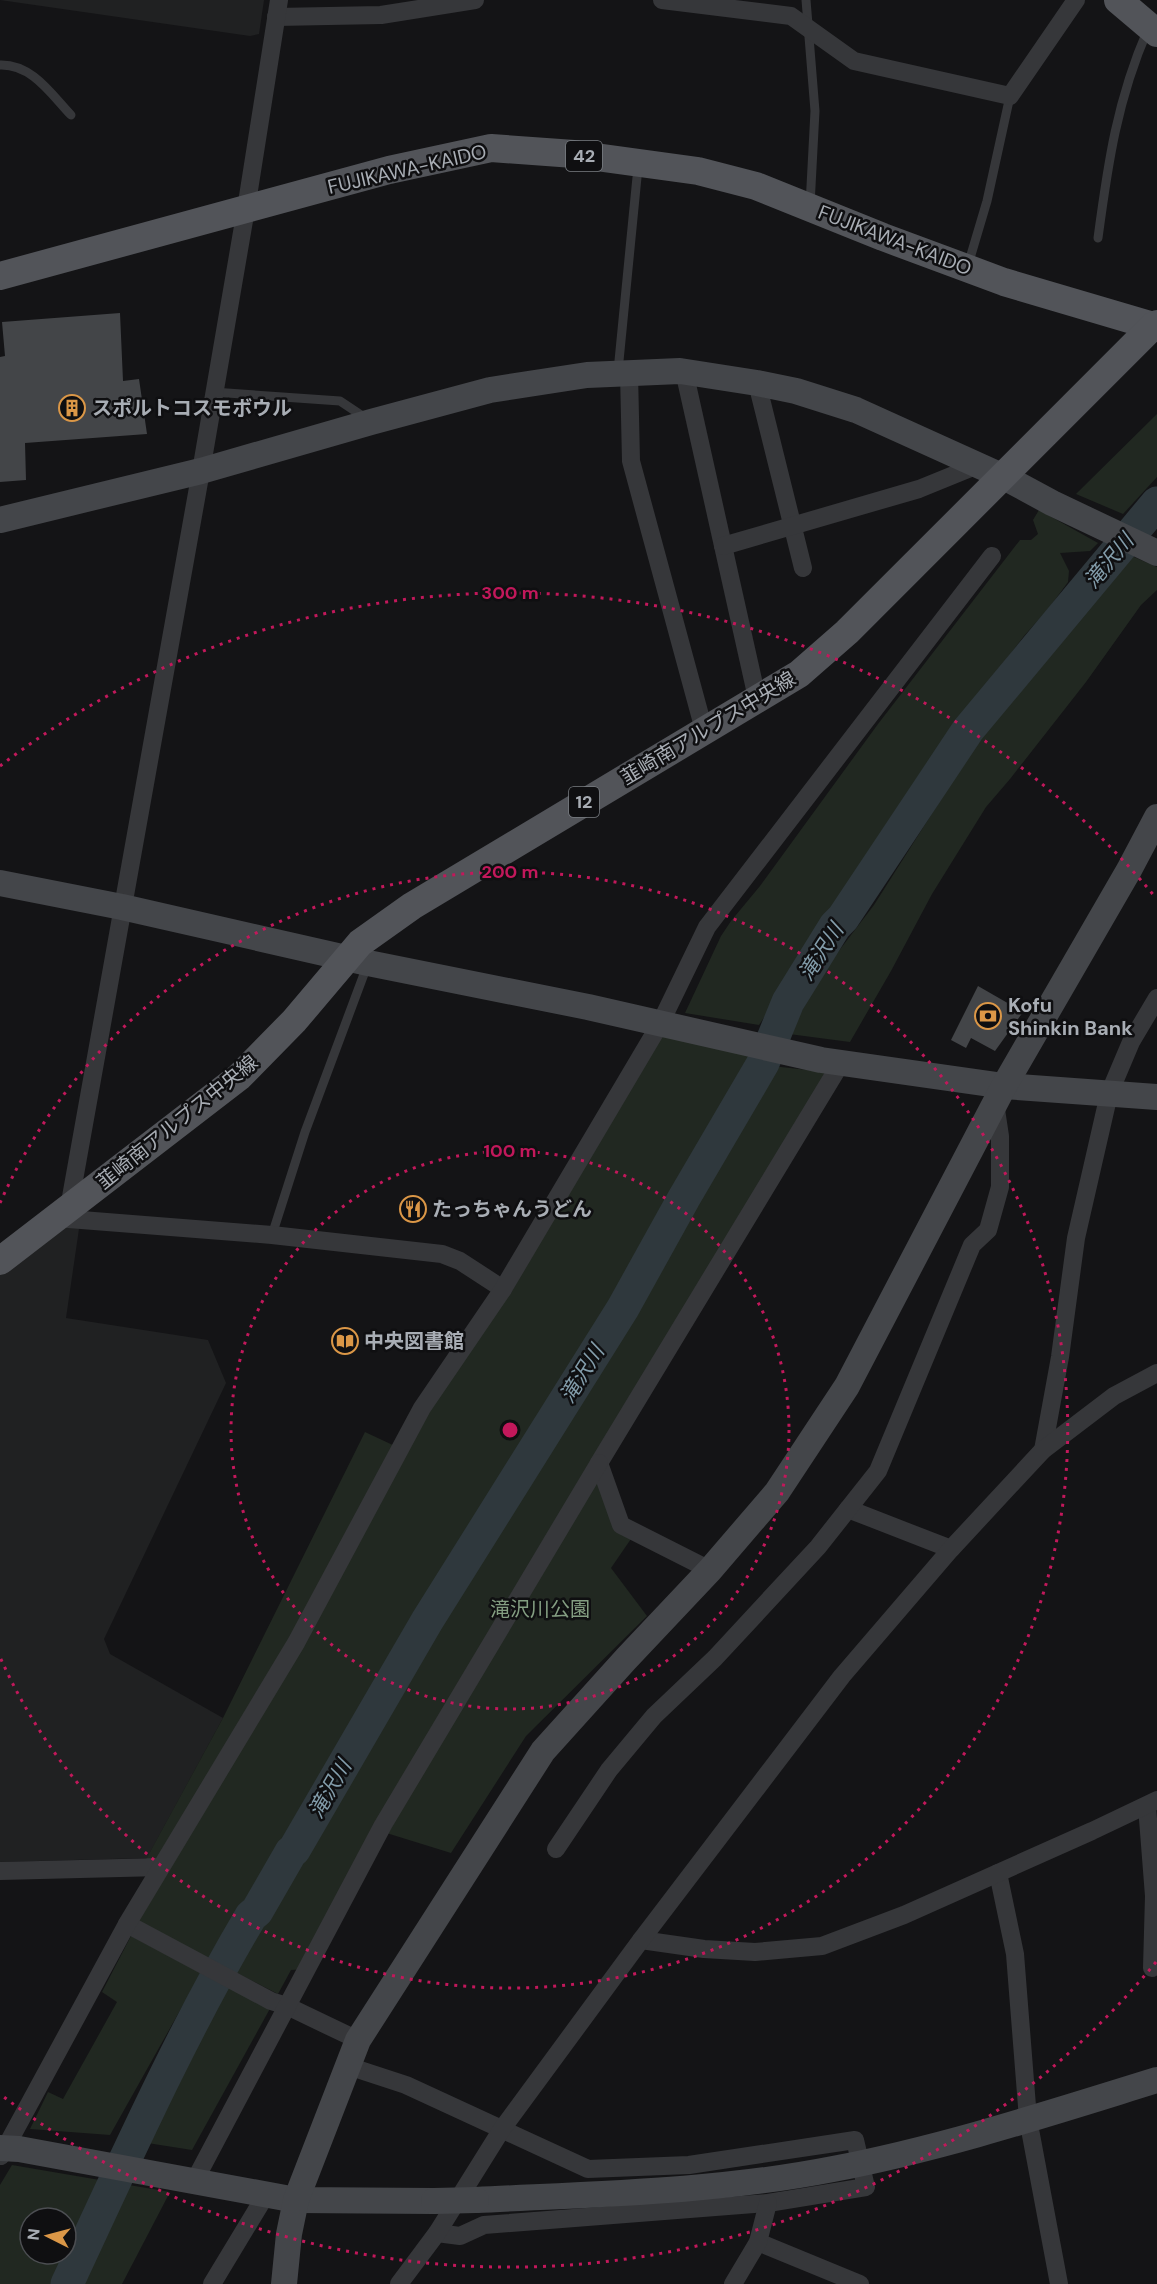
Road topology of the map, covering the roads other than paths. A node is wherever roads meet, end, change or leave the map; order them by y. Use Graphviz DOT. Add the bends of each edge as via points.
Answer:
graph roads {
  1 [pos="475,0"];
  2 [pos="662,0"];
  3 [pos="806,0"];
  4 [pos="1076,0"];
  5 [pos="1118,0"];
  6 [pos="278,8"];
  7 [pos="809,29"];
  8 [pos="1153,29"];
  9 [pos="0,65"];
  10 [pos="1010,96"];
  11 [pos="71,116"];
  12 [pos="638,164"];
  13 [pos="810,208"];
  14 [pos="246,209"];
  15 [pos="1098,238"];
  16 [pos="967,268"];
  17 [pos="0,276"];
  18 [pos="1155,325"];
  19 [pos="684,371"];
  20 [pos="623,373"];
  21 [pos="757,382"];
  22 [pos="213,392"];
  23 [pos="371,422"];
  24 [pos="978,465"];
  25 [pos="201,471"];
  26 [pos="1004,477"];
  27 [pos="0,520"];
  28 [pos="793,526"];
  29 [pos="723,546"];
  30 [pos="1157,553"];
  31 [pos="992,556"];
  32 [pos="803,568"];
  33 [pos="757,698"];
  34 [pos="704,730"];
  35 [pos="1157,817"];
  36 [pos="0,883"];
  37 [pos="122,908"];
  38 [pos="357,961"];
  39 [pos="1157,998"];
  40 [pos="660,1024"];
  41 [pos="831,1061"];
  42 [pos="1109,1094"];
  43 [pos="1000,1095"];
  44 [pos="1157,1097"];
  45 [pos="63,1213"];
  46 [pos="272,1235"];
  47 [pos="0,1261"];
  48 [pos="503,1289"];
  49 [pos="1157,1373"];
  50 [pos="1043,1450"];
  51 [pos="599,1463"];
  52 [pos="848,1509"];
  53 [pos="951,1549"];
  54 [pos="710,1570"];
  55 [pos="1152,1803"];
  56 [pos="556,1849"];
  57 [pos="161,1867"];
  58 [pos="0,1871"];
  59 [pos="998,1873"];
  60 [pos="127,1924"];
  61 [pos="641,1940"];
  62 [pos="1152,1968"];
  63 [pos="279,2004"];
  64 [pos="358,2040"];
  65 [pos="348,2066"];
  66 [pos="1157,2080"];
  67 [pos="1028,2120"];
  68 [pos="502,2129"];
  69 [pos="6,2151"];
  70 [pos="861,2163"];
  71 [pos="187,2179"];
  72 [pos="267,2193"];
  73 [pos="296,2200"];
  74 [pos="768,2203"];
  75 [pos="437,2233"];
  76 [pos="758,2242"];
  77 [pos="212,2284"];
  78 [pos="284,2284"];
  79 [pos="399,2284"];
  80 [pos="733,2284"];
  81 [pos="860,2284"];
  82 [pos="1059,2284"];
  1 -- 6 [label="street" via="381,15"];
  2 -- 7 [label="street" via="791,16"];
  3 -- 7 [label="lane"];
  4 -- 10 [label="street"];
  5 -- 8 [label="main road"];
  6 -- 14 [label="street"];
  7 -- 10 [label="street" via="854,61"];
  7 -- 13 [label="lane" via="815,111"];
  8 -- 15 [label="lane" via="1131,66 1119,108"];
  9 -- 11 [label="lane" via="19,67 36,78"];
  10 -- 16 [label="lane" via="987,201"];
  12 -- 13 [label="main road, FUJIKAWA-KAIDO / 42" via="698,171 756,186"];
  12 -- 14 [label="main road, FUJIKAWA-KAIDO / 42" via="574,154 491,148 389,170"];
  12 -- 20 [label="lane"];
  13 -- 16 [label="main road, FUJIKAWA-KAIDO / 42"];
  14 -- 17 [label="main road, FUJIKAWA-KAIDO / 42"];
  14 -- 22 [label="street"];
  16 -- 18 [label="main road, FUJIKAWA-KAIDO / 42"];
  18 -- 26 [label="main road, 韮崎南アルプス中央線 / 12"];
  19 -- 20 [label="street"];
  19 -- 21 [label="street"];
  19 -- 29 [label="street"];
  20 -- 23 [label="street" via="490,390"];
  20 -- 34 [label="street" via="631,461"];
  21 -- 24 [label="street" via="856,410"];
  21 -- 28 [label="street"];
  22 -- 23 [label="lane" via="340,401"];
  22 -- 25 [label="street"];
  23 -- 25 [label="street"];
  24 -- 26 [label="street"];
  24 -- 28 [label="street" via="919,489"];
  25 -- 27 [label="street"];
  25 -- 37 [label="street"];
  26 -- 30 [label="street"];
  26 -- 33 [label="main road, 韮崎南アルプス中央線 / 12" via="848,632 799,674"];
  28 -- 29 [label="street"];
  28 -- 32 [label="street"];
  29 -- 33 [label="street"];
  31 -- 40 [label="street" via="707,927"];
  33 -- 34 [label="main road, 韮崎南アルプス中央線 / 12"];
  34 -- 38 [label="main road, 韮崎南アルプス中央線 / 12" via="412,906 360,943"];
  35 -- 43 [label="street"];
  36 -- 37 [label="street"];
  37 -- 38 [label="street"];
  37 -- 45 [label="street"];
  38 -- 40 [label="street"];
  38 -- 45 [label="main road, 韮崎南アルプス中央線 / 12" via="239,1077"];
  38 -- 46 [label="lane"];
  39 -- 42 [label="street" via="1131,1042"];
  40 -- 41 [label="street"];
  40 -- 48 [label="street"];
  41 -- 43 [label="street"];
  41 -- 51 [label="street"];
  42 -- 43 [label="street"];
  42 -- 44 [label="street"];
  42 -- 50 [label="street" via="1076,1238"];
  43 -- 52 [label="street" via="1000,1187 988,1230 972,1245 878,1472"];
  43 -- 54 [label="street" via="847,1386 777,1492"];
  45 -- 46 [label="street"];
  45 -- 47 [label="main road, 韮崎南アルプス中央線 / 12"];
  46 -- 48 [label="street" via="442,1254"];
  48 -- 57 [label="street" via="422,1408 296,1643"];
  49 -- 50 [label="street" via="1114,1396"];
  50 -- 53 [label="street"];
  51 -- 54 [label="street" via="621,1525"];
  51 -- 63 [label="street"];
  52 -- 53 [label="street"];
  52 -- 56 [label="street" via="715,1658 654,1716 609,1770"];
  53 -- 61 [label="street" via="842,1676"];
  54 -- 64 [label="street" via="543,1751"];
  55 -- 59 [label="street"];
  55 -- 62 [label="street"];
  57 -- 58 [label="street"];
  57 -- 60 [label="street"];
  59 -- 61 [label="street" via="822,1946 755,1952"];
  59 -- 67 [label="street" via="1015,1954"];
  60 -- 63 [label="street"];
  60 -- 69 [label="street"];
  61 -- 68 [label="street"];
  63 -- 64 [label="street"];
  63 -- 71 [label="street"];
  64 -- 65 [label="street"];
  65 -- 68 [label="street" via="406,2085"];
  65 -- 73 [label="street"];
  66 -- 67 [label="street"];
  67 -- 70 [label="street"];
  67 -- 82 [label="street"];
  68 -- 70 [label="street" via="588,2169 689,2165 855,2140"];
  68 -- 75 [label="street"];
  69 -- 71 [label="street"];
  70 -- 73 [label="street, bridge" via="709,2188 476,2200"];
  70 -- 74 [label="street" via="866,2187"];
  71 -- 72 [label="street"];
  72 -- 73 [label="street"];
  72 -- 77 [label="street"];
  73 -- 78 [label="street"];
  74 -- 75 [label="street" via="484,2225 460,2236"];
  74 -- 76 [label="street"];
  75 -- 79 [label="street"];
  76 -- 80 [label="street"];
  76 -- 81 [label="street"];
}
